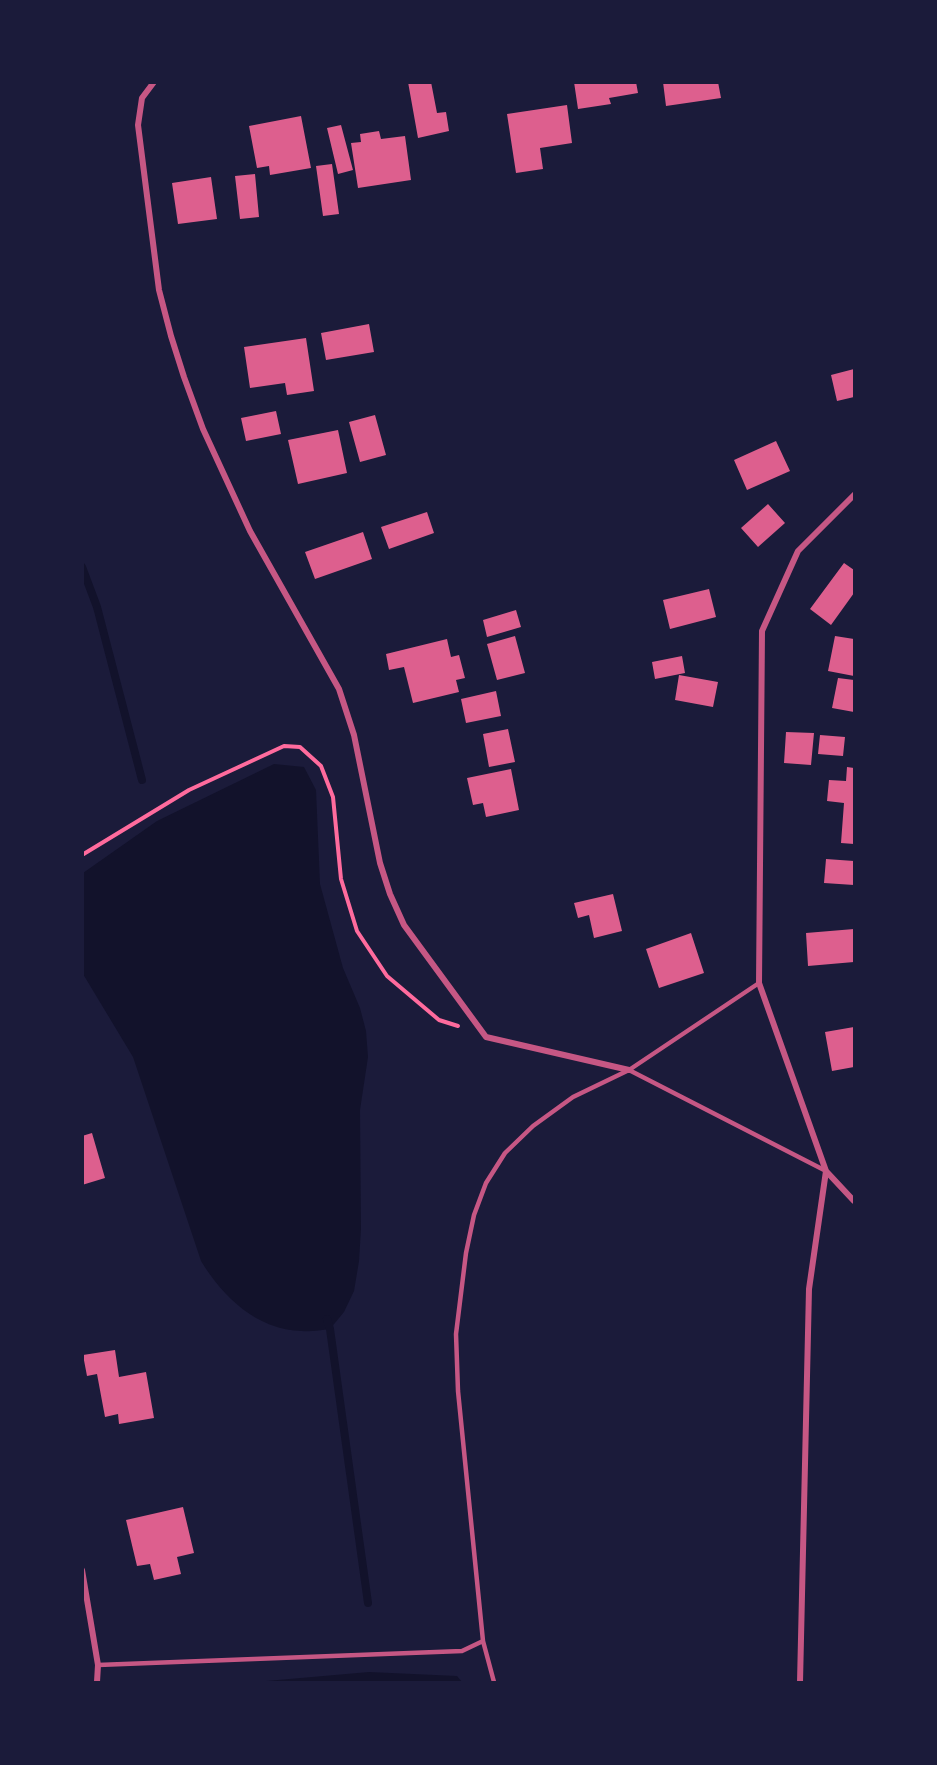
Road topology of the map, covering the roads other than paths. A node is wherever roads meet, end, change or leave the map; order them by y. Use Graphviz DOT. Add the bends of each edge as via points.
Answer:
graph roads {
  1 [pos="154,82"];
  2 [pos="855,495"];
  3 [pos="759,983"];
  4 [pos="629,1070"];
  5 [pos="826,1171"];
  6 [pos="855,1201"];
  7 [pos="82,1570"];
  8 [pos="483,1641"];
  9 [pos="98,1665"];
  10 [pos="97,1683"];
  11 [pos="494,1683"];
  12 [pos="800,1683"];
  1 -- 4 [label="street" via="142,98 138,125 159,290 184,378 250,531 339,689 354,735 380,863 399,915 486,1037"];
  2 -- 3 [label="street" via="798,551 762,631"];
  3 -- 4 [label="lane"];
  3 -- 5 [label="street"];
  4 -- 5 [label="lane"];
  4 -- 8 [label="lane" via="573,1097 533,1126 505,1153 486,1183 474,1215 456,1334 458,1391"];
  5 -- 6 [label="street"];
  5 -- 12 [label="street" via="808,1289"];
  7 -- 9 [label="street"];
  8 -- 9 [label="lane" via="462,1651"];
  8 -- 11 [label="lane"];
  9 -- 10 [label="street"];
}
